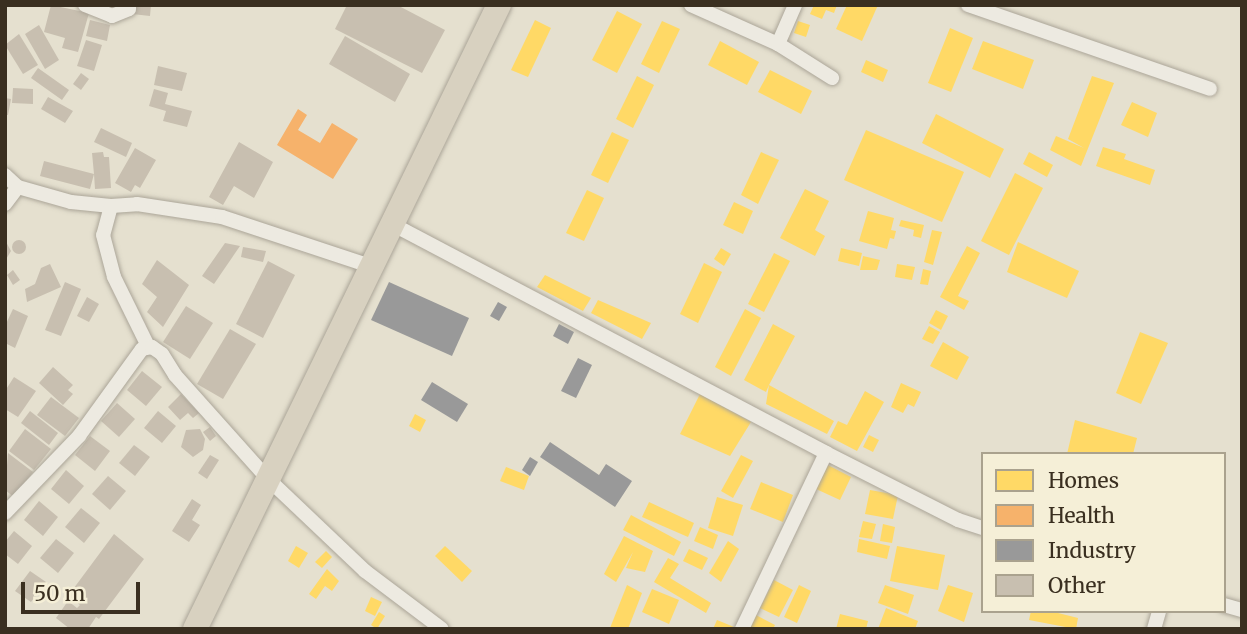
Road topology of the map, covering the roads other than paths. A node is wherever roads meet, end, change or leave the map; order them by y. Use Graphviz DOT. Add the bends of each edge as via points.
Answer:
graph roads {
  1 [pos="85,5"];
  2 [pos="129,5"];
  3 [pos="499,5"];
  4 [pos="691,5"];
  5 [pos="794,5"];
  6 [pos="968,5"];
  7 [pos="778,44"];
  8 [pos="832,78"];
  9 [pos="1210,89"];
  10 [pos="5,175"];
  11 [pos="18,187"];
  12 [pos="5,204"];
  13 [pos="111,206"];
  14 [pos="392,224"];
  15 [pos="370,266"];
  16 [pos="148,346"];
  17 [pos="826,453"];
  18 [pos="267,478"];
  19 [pos="5,513"];
  20 [pos="981,527"];
  21 [pos="195,629"];
  22 [pos="442,629"];
  23 [pos="742,629"];
  1 -- 2 [label="street" via="112,16"];
  3 -- 14 [label="highway"];
  4 -- 7 [label="street"];
  5 -- 7 [label="street"];
  6 -- 9 [label="street"];
  7 -- 8 [label="street"];
  10 -- 11 [label="street"];
  11 -- 12 [label="street"];
  11 -- 13 [label="street" via="71,202"];
  13 -- 15 [label="street" via="137,204 222,217"];
  13 -- 16 [label="street" via="103,235 114,277"];
  14 -- 15 [label="highway"];
  14 -- 17 [label="street"];
  15 -- 18 [label="highway"];
  16 -- 18 [label="street" via="162,354"];
  16 -- 19 [label="street" via="79,436"];
  17 -- 20 [label="street"];
  17 -- 23 [label="street"];
  18 -- 21 [label="highway"];
  18 -- 22 [label="street" via="365,571"];
}
